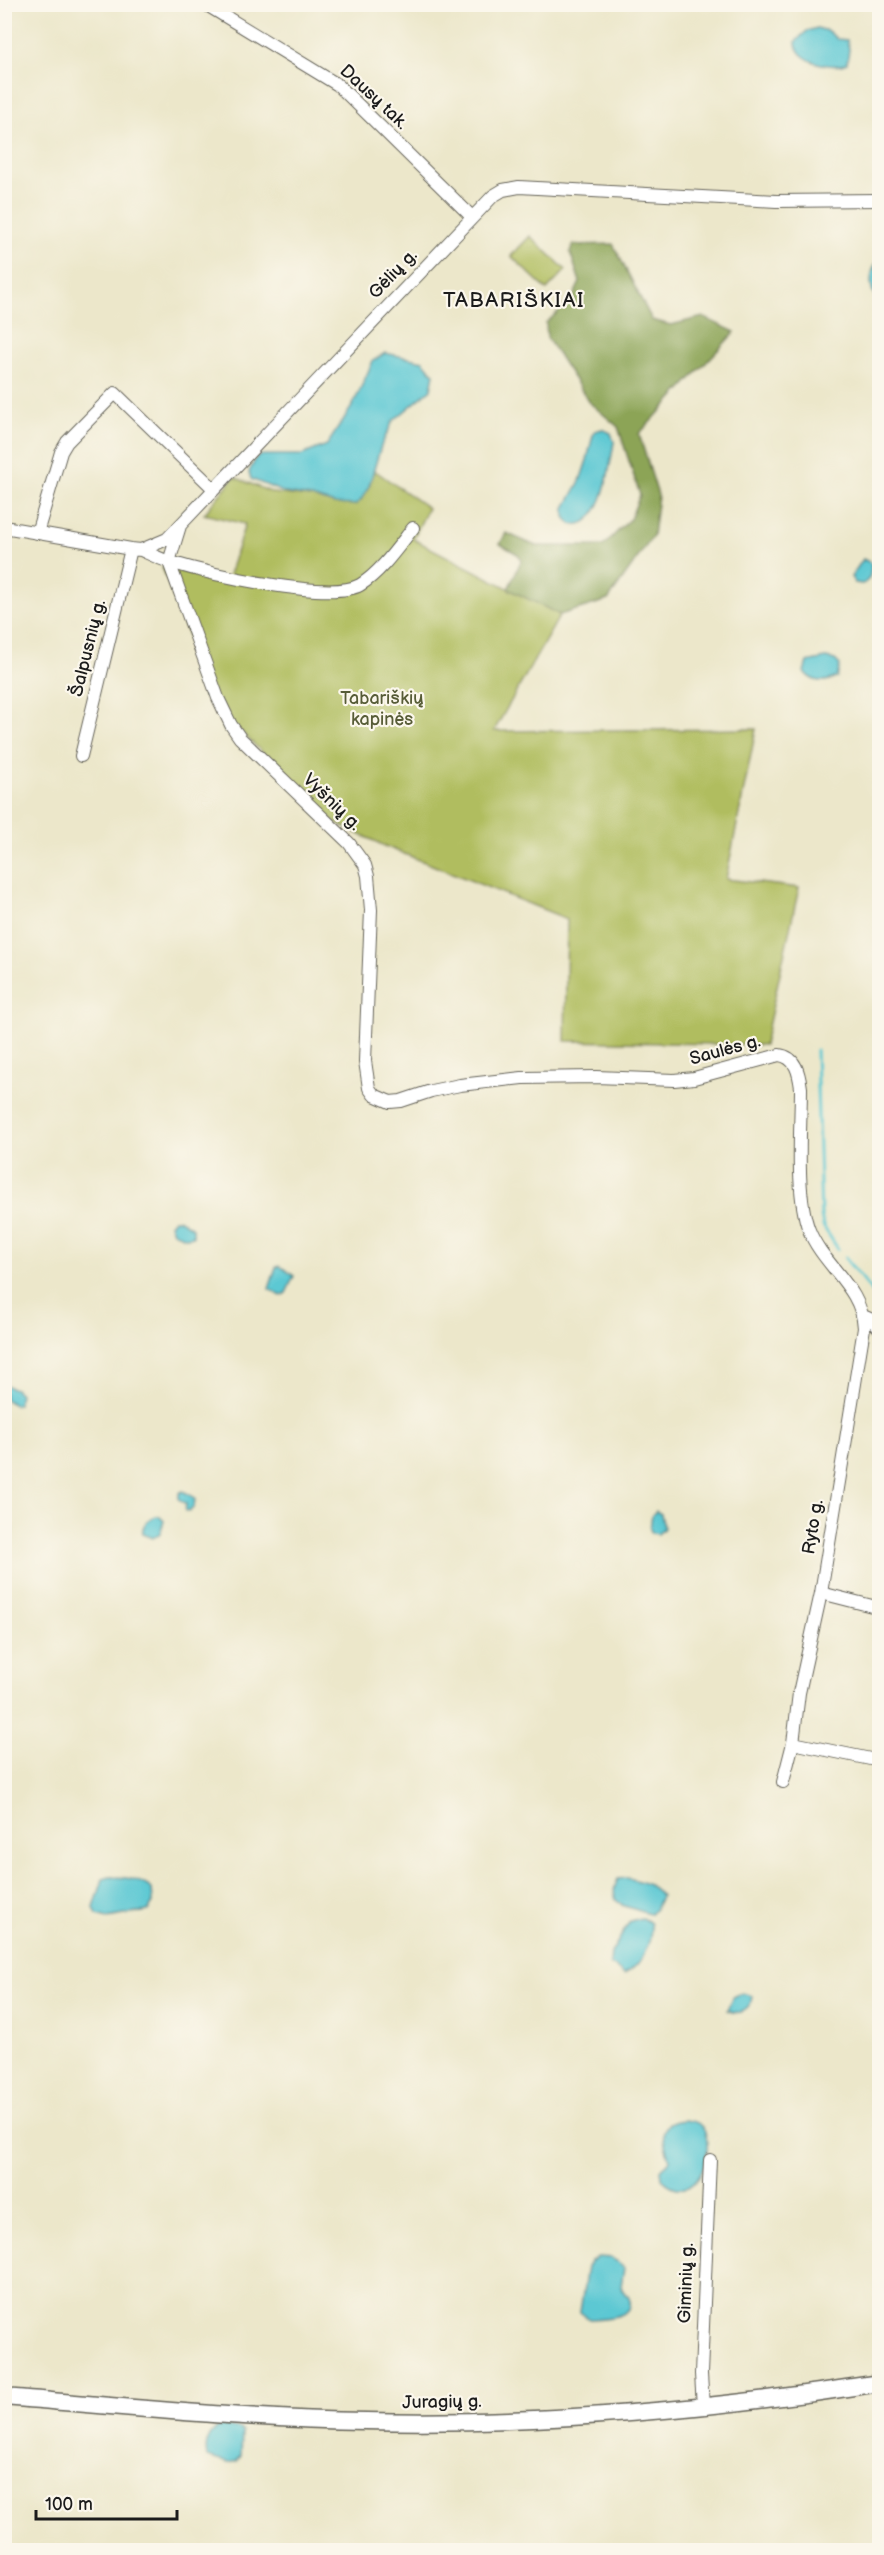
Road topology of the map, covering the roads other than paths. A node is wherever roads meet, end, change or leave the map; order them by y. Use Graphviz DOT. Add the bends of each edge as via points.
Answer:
graph roads {
  1 [pos="205,4"];
  2 [pos="879,200"];
  3 [pos="472,217"];
  4 [pos="214,489"];
  5 [pos="180,526"];
  6 [pos="4,527"];
  7 [pos="413,528"];
  8 [pos="36,533"];
  9 [pos="136,549"];
  10 [pos="169,562"];
  11 [pos="81,756"];
  12 [pos="374,1095"];
  13 [pos="863,1316"];
  14 [pos="879,1329"];
  15 [pos="821,1593"];
  16 [pos="879,1608"];
  17 [pos="793,1743"];
  18 [pos="879,1761"];
  19 [pos="783,1782"];
  20 [pos="710,2160"];
  21 [pos="879,2383"];
  22 [pos="4,2397"];
  23 [pos="703,2407"];
  1 -- 3 [label="street, Dausų tak." via="338,85"];
  2 -- 3 [label="street, Gėlių g." via="776,201 519,187 492,196"];
  3 -- 4 [label="street, Gėlių g."];
  4 -- 5 [label="street, Gėlių g."];
  4 -- 8 [label="street" via="115,393 67,441"];
  5 -- 9 [label="street, Gėlių g." via="167,539"];
  5 -- 10 [label="street"];
  6 -- 8 [label="street"];
  7 -- 10 [label="street" via="371,576 360,585 344,588 286,588"];
  8 -- 9 [label="street"];
  9 -- 10 [label="street"];
  9 -- 11 [label="street, Šalpusnių g."];
  10 -- 12 [label="street, Vyšnių g." via="231,725 349,843 365,865 371,910 365,1061 366,1078"];
  12 -- 13 [label="street, Saulės g." via="382,1100 401,1101 431,1090 531,1078 674,1080 769,1056 787,1056 795,1064 801,1088 802,1191 809,1230 849,1287"];
  13 -- 14 [label="street, Saulės g."];
  13 -- 15 [label="street, Ryto g."];
  15 -- 16 [label="street"];
  15 -- 17 [label="street, Ryto g." via="799,1693"];
  17 -- 18 [label="street"];
  17 -- 19 [label="street, Ryto g."];
  20 -- 23 [label="street, Giminių g."];
  21 -- 23 [label="main road, Juragių g."];
  22 -- 23 [label="main road, Juragių g." via="266,2418 368,2421 542,2419"];
}
